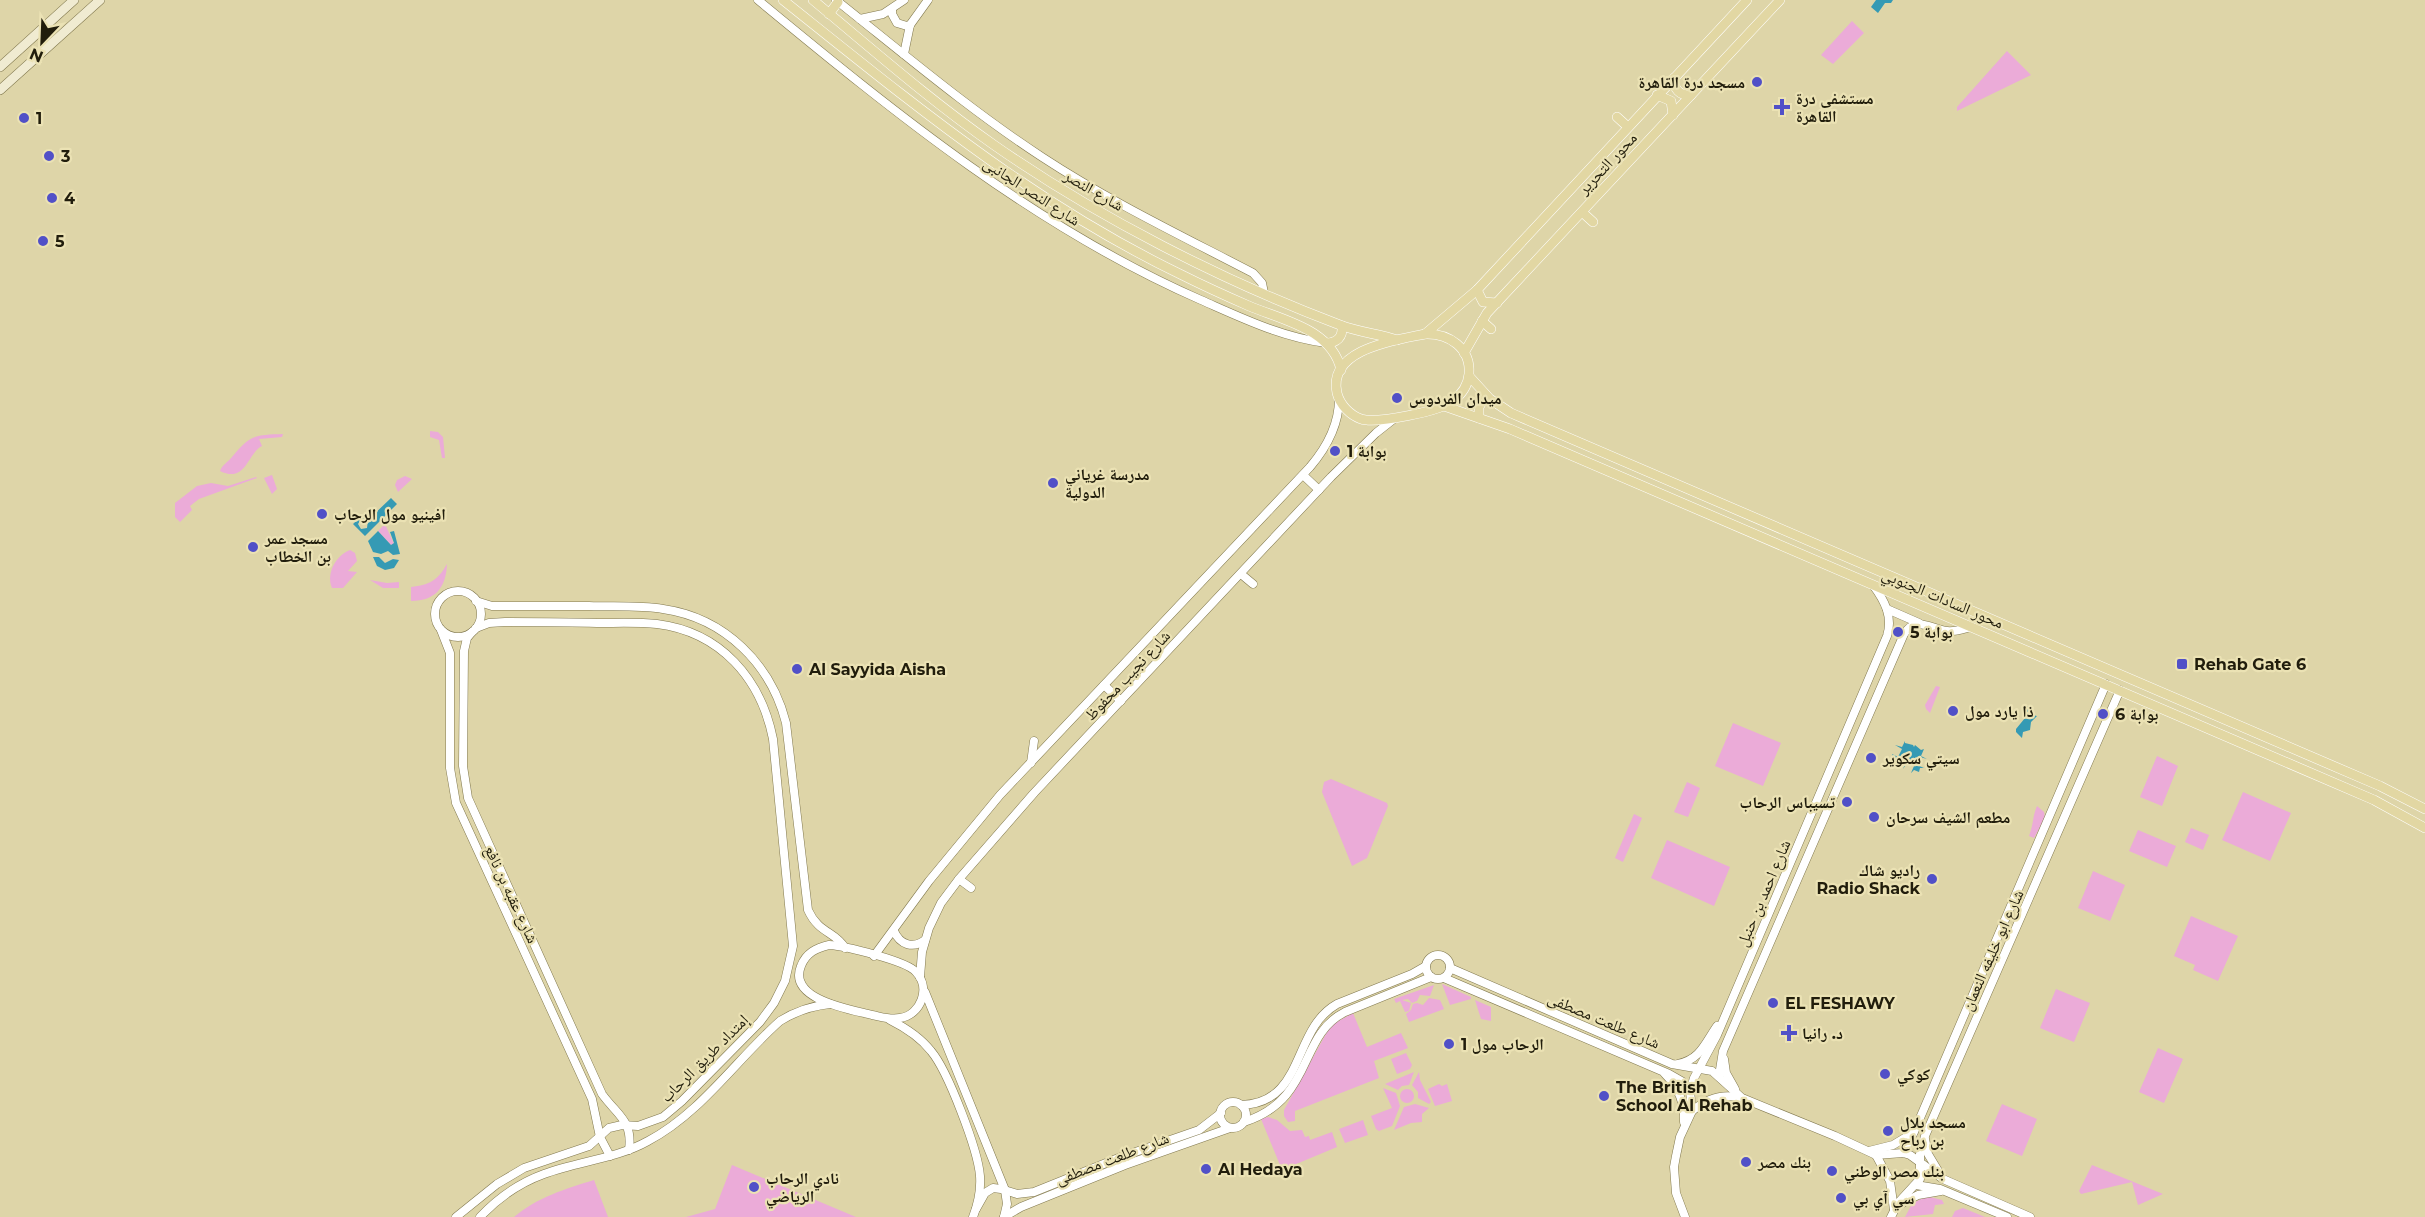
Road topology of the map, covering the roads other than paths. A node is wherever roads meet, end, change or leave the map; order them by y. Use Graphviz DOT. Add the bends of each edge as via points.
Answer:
graph roads {
  1 [pos="74,0"];
  2 [pos="100,0"];
  3 [pos="758,0"];
  4 [pos="783,0"];
  5 [pos="813,0"];
  6 [pos="904,0"];
  7 [pos="928,0"];
  8 [pos="1747,0"];
  9 [pos="1780,0"];
  10 [pos="837,1"];
  11 [pos="892,9"];
  12 [pos="829,14"];
  13 [pos="860,19"];
  14 [pos="910,25"];
  15 [pos="904,54"];
  16 [pos="0,67"];
  17 [pos="1674,78"];
  18 [pos="0,90"];
  19 [pos="1658,95"];
  20 [pos="1691,95"];
  21 [pos="1673,115"];
  22 [pos="1617,117"];
  23 [pos="1628,127"];
  24 [pos="1582,212"];
  25 [pos="1593,222"];
  26 [pos="1476,290"];
  27 [pos="1264,292"];
  28 [pos="1497,303"];
  29 [pos="1482,321"];
  30 [pos="1342,326"];
  31 [pos="1491,329"];
  32 [pos="1425,334"];
  33 [pos="1397,340"];
  34 [pos="1326,343"];
  35 [pos="1464,353"];
  36 [pos="1341,370"];
  37 [pos="1469,376"];
  38 [pos="1486,395"];
  39 [pos="1339,399"];
  40 [pos="1444,406"];
  41 [pos="1479,417"];
  42 [pos="1396,418"];
  43 [pos="1303,475"];
  44 [pos="1319,490"];
  45 [pos="1241,574"];
  46 [pos="1253,584"];
  47 [pos="1873,585"];
  48 [pos="476,601"];
  49 [pos="1887,609"];
  50 [pos="1919,624"];
  51 [pos="1971,627"];
  52 [pos="1890,628"];
  53 [pos="441,630"];
  54 [pos="474,630"];
  55 [pos="1904,634"];
  56 [pos="1882,648"];
  57 [pos="1895,654"];
  58 [pos="2104,684"];
  59 [pos="1104,685"];
  60 [pos="2122,691"];
  61 [pos="1120,701"];
  62 [pos="2087,729"];
  63 [pos="2101,735"];
  64 [pos="2083,739"];
  65 [pos="1034,741"];
  66 [pos="2097,743"];
  67 [pos="1030,763"];
  68 [pos="2425,809"];
  69 [pos="2425,828"];
  70 [pos="1801,837"];
  71 [pos="1814,843"];
  72 [pos="1795,852"];
  73 [pos="1808,858"];
  74 [pos="959,879"];
  75 [pos="971,888"];
  76 [pos="894,931"];
  77 [pos="1999,933"];
  78 [pos="2012,939"];
  79 [pos="925,940"];
  80 [pos="845,948"];
  81 [pos="874,956"];
  82 [pos="1426,966"];
  83 [pos="789,967"];
  84 [pos="1450,968"];
  85 [pos="800,971"];
  86 [pos="920,976"];
  87 [pos="1431,977"];
  88 [pos="1444,978"];
  89 [pos="924,988"];
  90 [pos="830,1004"];
  91 [pos="1726,1015"];
  92 [pos="886,1019"];
  93 [pos="1717,1035"];
  94 [pos="1730,1039"];
  95 [pos="1723,1051"];
  96 [pos="1672,1064"];
  97 [pos="1698,1069"];
  98 [pos="1661,1070"];
  99 [pos="1719,1076"];
  100 [pos="1690,1092"];
  101 [pos="602,1094"];
  102 [pos="1742,1098"];
  103 [pos="591,1099"];
  104 [pos="1241,1105"];
  105 [pos="1692,1111"];
  106 [pos="1221,1113"];
  107 [pos="1920,1118"];
  108 [pos="1244,1122"];
  109 [pos="1931,1123"];
  110 [pos="628,1126"];
  111 [pos="1230,1128"];
  112 [pos="1684,1128"];
  113 [pos="1914,1132"];
  114 [pos="1925,1136"];
  115 [pos="600,1137"];
  116 [pos="629,1150"];
  117 [pos="1868,1151"];
  118 [pos="1903,1153"];
  119 [pos="1876,1155"];
  120 [pos="610,1156"];
  121 [pos="1920,1164"];
  122 [pos="1950,1182"];
  123 [pos="1916,1185"];
  124 [pos="1005,1190"];
  125 [pos="1947,1192"];
  126 [pos="975,1213"];
  127 [pos="1892,1214"];
  128 [pos="456,1217"];
  129 [pos="480,1217"];
  130 [pos="1004,1217"];
  131 [pos="1685,1217"];
  132 [pos="2007,1217"];
  133 [pos="2030,1217"];
  1 -- 16 [label="main road"];
  2 -- 18 [label="main road"];
  3 -- 34 [label="street, شارع النصر الجانبى" via="939,145 1079,237 1151,277 1235,315 1281,334"];
  4 -- 34 [label="main road, شارع النصر" via="952,135 1054,204 1163,266 1301,326"];
  5 -- 12 [label="main road, شارع النصر"];
  6 -- 11 [label="street"];
  7 -- 14 [label="street"];
  8 -- 17 [label="main road, محور التحرير"];
  9 -- 20 [label="main road, محور التحرير"];
  10 -- 12 [label="main road"];
  10 -- 13 [label="street, شارع النصر الجانبى"];
  11 -- 13 [label="street"];
  11 -- 14 [label="street" via="897,23"];
  12 -- 27 [label="main road, شارع النصر" via="963,122 1030,169 1131,228"];
  13 -- 15 [label="street, شارع النصر الجانبى"];
  14 -- 15 [label="street"];
  15 -- 27 [label="street, شارع النصر الجانبى" via="1036,153 1115,201 1253,273 1260,279"];
  17 -- 19 [label="main road, محور التحرير"];
  17 -- 20 [label="main road" via="1677,92"];
  19 -- 21 [label="main road" via="1671,101"];
  19 -- 23 [label="main road, محور التحرير"];
  20 -- 21 [label="main road, محور التحرير"];
  21 -- 24 [label="main road, محور التحرير"];
  22 -- 23 [label="main road"];
  23 -- 26 [label="main road, محور التحرير"];
  24 -- 25 [label="main road"];
  24 -- 28 [label="main road, محور التحرير"];
  26 -- 28 [label="main road" via="1483,302"];
  26 -- 32 [label="main road, محور التحرير"];
  27 -- 30 [label="main road, شارع النصر"];
  28 -- 29 [label="main road, محور التحرير"];
  29 -- 31 [label="main road"];
  29 -- 35 [label="main road, محور التحرير"];
  30 -- 33 [label="main road, شارع النصر"];
  30 -- 34 [label="main road" via="1341,337"];
  32 -- 33 [label="main road"];
  32 -- 35 [label="main road" via="1449,338"];
  33 -- 36 [label="main road" via="1364,349"];
  34 -- 36 [label="main road, شارع النصر" via="1339,359"];
  35 -- 37 [label="main road"];
  36 -- 39 [label="main road" via="1336,387"];
  37 -- 38 [label="main road, محور السادات الجنوبي"];
  37 -- 40 [label="main road" via="1460,395"];
  38 -- 41 [label="main road" via="1479,407"];
  38 -- 68 [label="main road, محور السادات الجنوبي" via="1511,413 2380,786"];
  39 -- 42 [label="main road" via="1349,412 1363,420"];
  39 -- 43 [label="street, شارع نجيب محفوظ" via="1329,439"];
  40 -- 41 [label="main road, محور السادات الجنوبي"];
  40 -- 42 [label="main road"];
  41 -- 47 [label="main road, محور السادات الجنوبي"];
  42 -- 44 [label="street, شارع نجيب محفوظ" via="1365,442"];
  43 -- 44 [label="street"];
  43 -- 59 [label="street, شارع نجيب محفوظ"];
  44 -- 45 [label="street, شارع نجيب محفوظ"];
  45 -- 46 [label="street"];
  45 -- 61 [label="street, شارع نجيب محفوظ"];
  47 -- 49 [label="street"];
  47 -- 51 [label="main road, محور السادات الجنوبي"];
  48 -- 53 [label="street" via="464,592 443,597 435,614"];
  48 -- 54 [label="street" via="480,618"];
  48 -- 80 [label="street" via="492,606 663,609 708,623 745,650 772,684 786,723 808,910 817,925"];
  49 -- 50 [label="street"];
  49 -- 52 [label="street"];
  50 -- 51 [label="street" via="1951,632"];
  50 -- 55 [label="street"];
  51 -- 58 [label="main road, محور السادات الجنوبي"];
  52 -- 55 [label="street"];
  52 -- 56 [label="street, شارع احمد بن حنبل"];
  53 -- 54 [label="street" via="456,637"];
  53 -- 103 [label="street, شارع عقبه بن نافع" via="450,653 450,768 456,803"];
  54 -- 83 [label="street, إمتداد طريق الرحاب" via="489,623 505,622 668,626 699,637 723,652 754,685 773,739 793,946"];
  54 -- 101 [label="street, شارع عقبه بن نافع" via="465,644 463,663 463,766 468,798"];
  55 -- 57 [label="street, شارع احمد بن حنبل"];
  56 -- 57 [label="street"];
  56 -- 70 [label="street, شارع احمد بن حنبل" via="1866,676"];
  57 -- 71 [label="street, شارع احمد بن حنبل"];
  58 -- 60 [label="main road, محور السادات الجنوبي"];
  58 -- 62 [label="street, شارع ابو خليفه النعمان" via="2085,724"];
  59 -- 61 [label="street"];
  59 -- 67 [label="street, شارع نجيب محفوظ"];
  60 -- 63 [label="street, شارع ابو خليفه النعمان"];
  60 -- 69 [label="main road, محور السادات الجنوبي" via="2374,800"];
  61 -- 74 [label="street, شارع نجيب محفوظ"];
  62 -- 63 [label="street"];
  62 -- 64 [label="street, شارع ابو خليفه النعمان"];
  63 -- 66 [label="street, شارع ابو خليفه النعمان"];
  64 -- 66 [label="street"];
  64 -- 77 [label="street, شارع ابو خليفه النعمان"];
  65 -- 67 [label="street"];
  66 -- 78 [label="street, شارع ابو خليفه النعمان"];
  67 -- 76 [label="street, شارع نجيب محفوظ" via="953,850"];
  70 -- 71 [label="street" via="1804,843"];
  70 -- 72 [label="street, شارع احمد بن حنبل"];
  71 -- 73 [label="street, شارع احمد بن حنبل"];
  72 -- 73 [label="street" via="1802,849"];
  72 -- 91 [label="street, شارع احمد بن حنبل"];
  73 -- 94 [label="street, شارع احمد بن حنبل"];
  74 -- 75 [label="street"];
  74 -- 79 [label="street, شارع نجيب محفوظ" via="941,903"];
  76 -- 79 [label="street" via="907,945"];
  76 -- 81 [label="street, شارع نجيب محفوظ"];
  77 -- 78 [label="street"];
  77 -- 107 [label="street, شارع ابو خليفه النعمان"];
  78 -- 109 [label="street, شارع ابو خليفه النعمان"];
  79 -- 86 [label="street, شارع نجيب محفوظ"];
  80 -- 81 [label="street"];
  80 -- 85 [label="street" via="816,948 806,956"];
  81 -- 86 [label="street" via="910,966"];
  82 -- 84 [label="street" via="1438,956 1447,960"];
  82 -- 87 [label="street"];
  82 -- 104 [label="street" via="1327,1010 1315,1024 1281,1090 1260,1103"];
  83 -- 85 [label="street"];
  83 -- 110 [label="street, إمتداد طريق الرحاب" via="779,994 668,1113 651,1123"];
  84 -- 88 [label="street"];
  84 -- 96 [label="street, شارع طلعت مصطفى"];
  85 -- 90 [label="street" via="807,991"];
  86 -- 89 [label="street"];
  87 -- 88 [label="street"];
  87 -- 108 [label="street" via="1334,1018 1321,1033 1287,1096 1267,1113"];
  88 -- 98 [label="street, شارع طلعت مصطفى"];
  89 -- 92 [label="street" via="915,1011"];
  89 -- 124 [label="street"];
  90 -- 92 [label="street"];
  90 -- 116 [label="street, إمتداد طريق الرحاب" via="801,1010 780,1021 679,1121"];
  91 -- 93 [label="street, شارع احمد بن حنبل"];
  91 -- 96 [label="street" via="1700,1053 1687,1062"];
  92 -- 126 [label="street" via="922,1041 946,1074 978,1166 980,1188"];
  93 -- 94 [label="street"];
  93 -- 97 [label="street, شارع احمد بن حنبل"];
  94 -- 95 [label="street, شارع احمد بن حنبل"];
  95 -- 99 [label="street, شارع احمد بن حنبل"];
  95 -- 102 [label="street" via="1726,1073"];
  96 -- 97 [label="street, شارع طلعت مصطفى"];
  97 -- 99 [label="street, شارع طلعت مصطفى"];
  97 -- 100 [label="street, شارع احمد بن حنبل"];
  98 -- 100 [label="street, شارع طلعت مصطفى"];
  98 -- 112 [label="street" via="1682,1101"];
  99 -- 102 [label="street, شارع طلعت مصطفى"];
  100 -- 105 [label="street, شارع احمد بن حنبل"];
  101 -- 103 [label="street"];
  101 -- 110 [label="street, شارع عقبه بن نافع"];
  102 -- 105 [label="street, شارع طلعت مصطفى" via="1712,1098"];
  102 -- 117 [label="street, شارع طلعت مصطفى"];
  103 -- 115 [label="street, شارع عقبه بن نافع"];
  104 -- 106 [label="street" via="1229,1103"];
  104 -- 108 [label="street" via="1246,1113"];
  105 -- 112 [label="street"];
  106 -- 111 [label="street" via="1224,1124"];
  106 -- 124 [label="street, شارع طلعت مصطفى" via="1198,1130 1034,1192"];
  107 -- 109 [label="street"];
  107 -- 113 [label="street, شارع ابو خليفه النعمان"];
  108 -- 111 [label="street"];
  109 -- 114 [label="street, شارع ابو خليفه النعمان"];
  110 -- 115 [label="street, إمتداد طريق الرحاب" via="609,1128"];
  110 -- 116 [label="street"];
  111 -- 130 [label="street, شارع طلعت مصطفى" via="1125,1165"];
  112 -- 131 [label="street" via="1674,1167 1676,1194"];
  113 -- 117 [label="street" via="1893,1145"];
  113 -- 118 [label="street, شارع ابو خليفه النعمان"];
  114 -- 121 [label="street, شارع ابو خليفه النعمان"];
  114 -- 122 [label="street" via="1931,1163"];
  115 -- 120 [label="street, شارع عقبه بن نافع"];
  115 -- 128 [label="street, إمتداد طريق الرحاب" via="581,1150 524,1168"];
  116 -- 120 [label="street, إمتداد طريق الرحاب"];
  117 -- 119 [label="street, شارع طلعت مصطفى"];
  118 -- 119 [label="street"];
  118 -- 121 [label="street"];
  119 -- 127 [label="street" via="1890,1181"];
  120 -- 129 [label="street, إمتداد طريق الرحاب" via="544,1173 501,1198"];
  121 -- 122 [label="street"];
  121 -- 123 [label="street, شارع ابو خليفه النعمان" via="1922,1174"];
  122 -- 133 [label="street"];
  123 -- 125 [label="street"];
  123 -- 127 [label="street" via="1903,1196"];
  124 -- 126 [label="street" via="989,1190"];
  124 -- 130 [label="street"];
  125 -- 127 [label="street" via="1918,1195"];
  125 -- 132 [label="street"];
}
